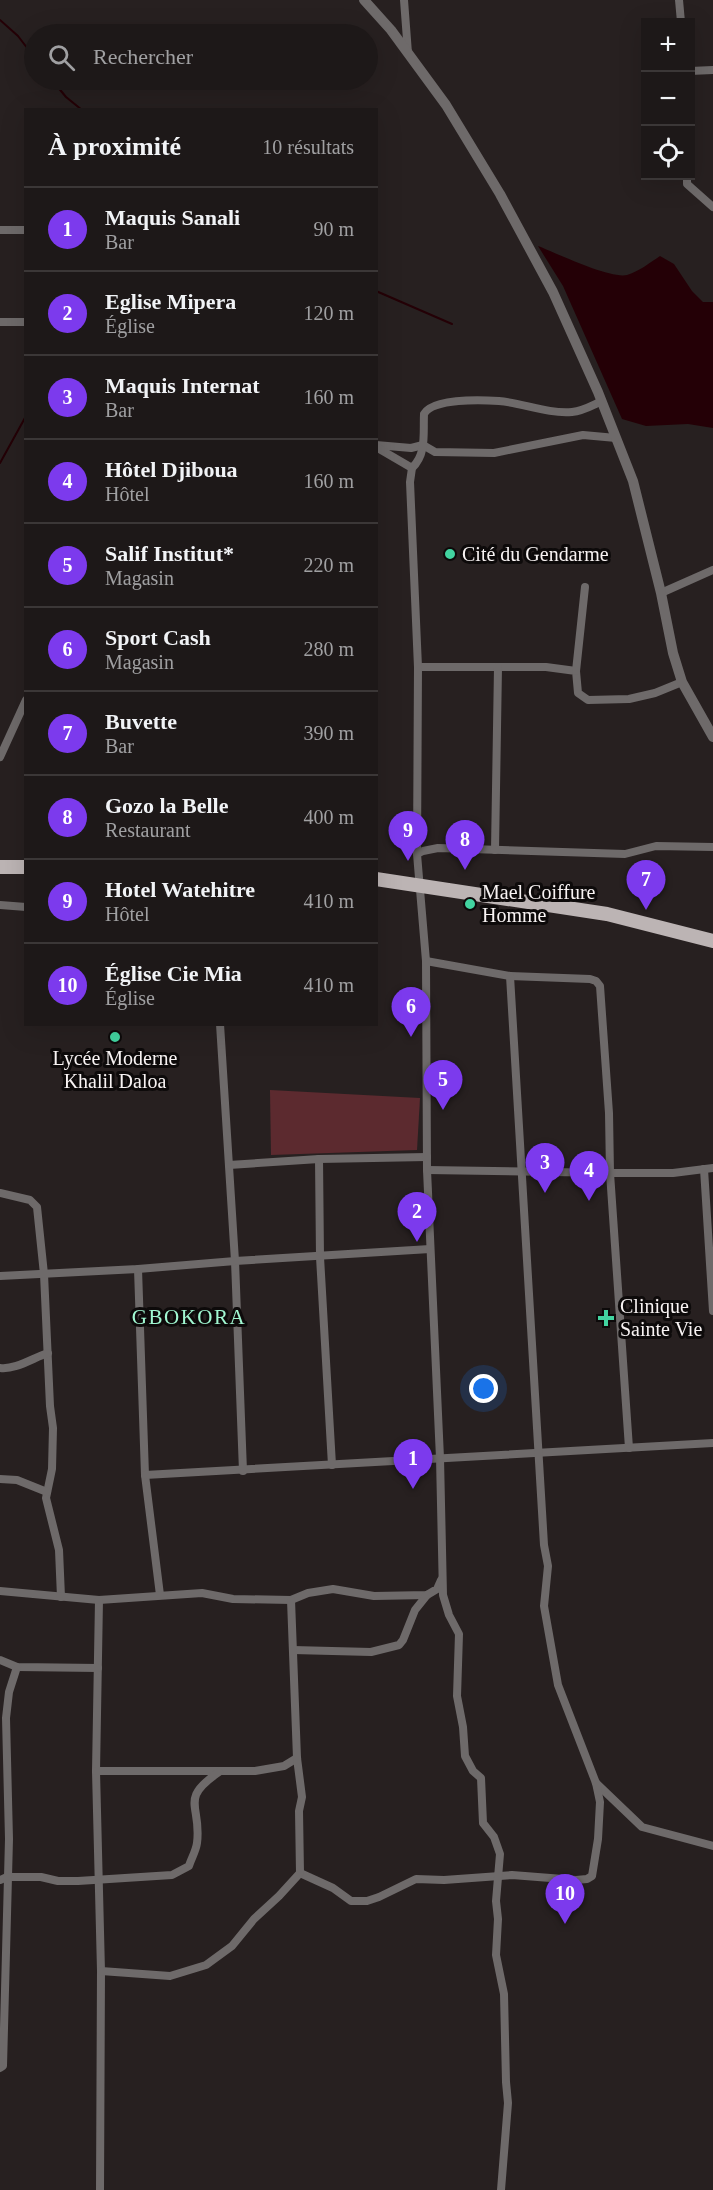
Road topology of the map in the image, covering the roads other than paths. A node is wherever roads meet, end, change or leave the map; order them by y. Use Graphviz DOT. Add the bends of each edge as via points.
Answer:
graph roads {
  1 [pos="364,0"];
  2 [pos="404,0"];
  3 [pos="680,0"];
  4 [pos="681,18"];
  5 [pos="408,53"];
  6 [pos="713,70"];
  7 [pos="695,71"];
  8 [pos="687,180"];
  9 [pos="713,207"];
  10 [pos="0,230"];
  11 [pos="24,230"];
  12 [pos="0,322"];
  13 [pos="24,322"];
  14 [pos="602,401"];
  15 [pos="616,438"];
  16 [pos="423,445"];
  17 [pos="378,446"];
  18 [pos="378,447"];
  19 [pos="412,468"];
  20 [pos="713,570"];
  21 [pos="585,587"];
  22 [pos="661,593"];
  23 [pos="418,667"];
  24 [pos="498,667"];
  25 [pos="576,671"];
  26 [pos="682,682"];
  27 [pos="24,704"];
  28 [pos="713,737"];
  29 [pos="0,757"];
  30 [pos="713,847"];
  31 [pos="495,850"];
  32 [pos="417,854"];
  33 [pos="0,867"];
  34 [pos="24,867"];
  35 [pos="378,879"];
  36 [pos="421,885"];
  37 [pos="0,905"];
  38 [pos="24,907"];
  39 [pos="713,941"];
  40 [pos="426,961"];
  41 [pos="510,976"];
  42 [pos="220,1026"];
  43 [pos="427,1157"];
  44 [pos="319,1159"];
  45 [pos="229,1165"];
  46 [pos="709,1169"];
  47 [pos="427,1170"];
  48 [pos="522,1171"];
  49 [pos="610,1173"];
  50 [pos="0,1193"];
  51 [pos="430,1249"];
  52 [pos="320,1257"];
  53 [pos="236,1261"];
  54 [pos="138,1269"];
  55 [pos="44,1274"];
  56 [pos="0,1276"];
  57 [pos="713,1311"];
  58 [pos="48,1353"];
  59 [pos="0,1368"];
  60 [pos="713,1443"];
  61 [pos="629,1448"];
  62 [pos="539,1454"];
  63 [pos="440,1458"];
  64 [pos="332,1465"];
  65 [pos="243,1471"];
  66 [pos="145,1475"];
  67 [pos="0,1479"];
  68 [pos="47,1492"];
  69 [pos="442,1573"];
  70 [pos="0,1591"];
  71 [pos="160,1595"];
  72 [pos="427,1595"];
  73 [pos="61,1597"];
  74 [pos="291,1599"];
  75 [pos="99,1600"];
  76 [pos="293,1650"];
  77 [pos="0,1660"];
  78 [pos="17,1667"];
  79 [pos="98,1668"];
  80 [pos="297,1758"];
  81 [pos="96,1771"];
  82 [pos="219,1772"];
  83 [pos="596,1783"];
  84 [pos="713,1846"];
  85 [pos="300,1873"];
  86 [pos="499,1876"];
  87 [pos="3,1879"];
  88 [pos="100,1880"];
  89 [pos="101,1971"];
  90 [pos="0,2068"];
  91 [pos="100,2190"];
  92 [pos="501,2190"];
  1 -- 5 [label="street"];
  2 -- 5 [label="street"];
  3 -- 4 [label="street"];
  5 -- 14 [label="street" via="446,105 500,194 553,292"];
  6 -- 7 [label="street"];
  8 -- 9 [label="street"];
  10 -- 11 [label="street"];
  12 -- 13 [label="street"];
  14 -- 15 [label="street"];
  14 -- 16 [label="street" via="571,412 500,401 432,406 424,414"];
  15 -- 16 [label="street" via="583,435 494,453 435,452"];
  15 -- 22 [label="street" via="633,481"];
  16 -- 17 [label="street"];
  16 -- 19 [label="street" via="419,462"];
  18 -- 19 [label="street"];
  19 -- 23 [label="street"];
  20 -- 22 [label="street"];
  21 -- 25 [label="street"];
  22 -- 26 [label="street"];
  23 -- 24 [label="street"];
  23 -- 32 [label="street"];
  24 -- 25 [label="street"];
  24 -- 31 [label="street"];
  25 -- 26 [label="street" via="578,693 588,700 629,699"];
  26 -- 28 [label="street"];
  27 -- 29 [label="street"];
  30 -- 31 [label="street" via="656,846 625,854"];
  31 -- 32 [label="street" via="438,848"];
  32 -- 36 [label="street"];
  33 -- 34 [label="main road"];
  35 -- 36 [label="main road"];
  36 -- 39 [label="main road" via="607,914"];
  36 -- 40 [label="street"];
  37 -- 38 [label="street"];
  40 -- 41 [label="street"];
  40 -- 43 [label="street"];
  41 -- 48 [label="street"];
  41 -- 49 [label="street" via="590,979 600,986"];
  42 -- 45 [label="street"];
  43 -- 44 [label="street"];
  43 -- 47 [label="street"];
  44 -- 45 [label="street"];
  44 -- 52 [label="street"];
  45 -- 53 [label="street"];
  46 -- 49 [label="street"];
  46 -- 57 [label="street"];
  47 -- 48 [label="street"];
  47 -- 51 [label="street"];
  48 -- 49 [label="street"];
  48 -- 62 [label="street"];
  49 -- 61 [label="street"];
  50 -- 55 [label="street" via="30,1200 37,1206"];
  51 -- 52 [label="street"];
  51 -- 63 [label="street"];
  52 -- 53 [label="street"];
  52 -- 64 [label="street"];
  53 -- 54 [label="street"];
  53 -- 65 [label="street"];
  54 -- 55 [label="street"];
  54 -- 66 [label="street"];
  55 -- 56 [label="street"];
  55 -- 58 [label="street"];
  58 -- 59 [label="street"];
  58 -- 68 [label="street" via="53,1428"];
  60 -- 61 [label="street"];
  61 -- 62 [label="street"];
  62 -- 63 [label="street"];
  62 -- 83 [label="street" via="548,1566 544,1605 547,1632 558,1685"];
  63 -- 64 [label="street"];
  63 -- 69 [label="street"];
  64 -- 65 [label="street"];
  65 -- 66 [label="street"];
  66 -- 71 [label="street"];
  67 -- 68 [label="street" via="17,1480"];
  68 -- 73 [label="street" via="59,1550"];
  69 -- 72 [label="street" via="437,1589"];
  69 -- 86 [label="street" via="445,1606 459,1634 457,1695 465,1756 481,1778 483,1823 500,1854"];
  70 -- 73 [label="street"];
  71 -- 74 [label="street" via="202,1593 232,1599"];
  71 -- 75 [label="street"];
  72 -- 74 [label="street" via="374,1596 333,1589"];
  72 -- 76 [label="street" via="415,1610 399,1645 371,1652"];
  73 -- 75 [label="street"];
  74 -- 76 [label="street"];
  75 -- 79 [label="street"];
  76 -- 80 [label="street"];
  77 -- 78 [label="street"];
  78 -- 79 [label="street"];
  78 -- 87 [label="street" via="6,1718 9,1839"];
  79 -- 81 [label="street"];
  80 -- 82 [label="street" via="274,1768"];
  80 -- 85 [label="street" via="302,1797"];
  81 -- 82 [label="street"];
  81 -- 88 [label="street"];
  82 -- 88 [label="street" via="201,1785 195,1796 197,1844 189,1866 171,1875"];
  83 -- 84 [label="street" via="642,1827"];
  83 -- 86 [label="street" via="600,1802 592,1876 576,1880"];
  85 -- 86 [label="street" via="351,1901 379,1897 416,1879"];
  85 -- 89 [label="street" via="232,1946 206,1965 170,1976"];
  86 -- 92 [label="street" via="496,1955 504,1994 508,2103"];
  87 -- 88 [label="street"];
  87 -- 90 [label="street"];
  88 -- 89 [label="street"];
  89 -- 91 [label="street"];
}
